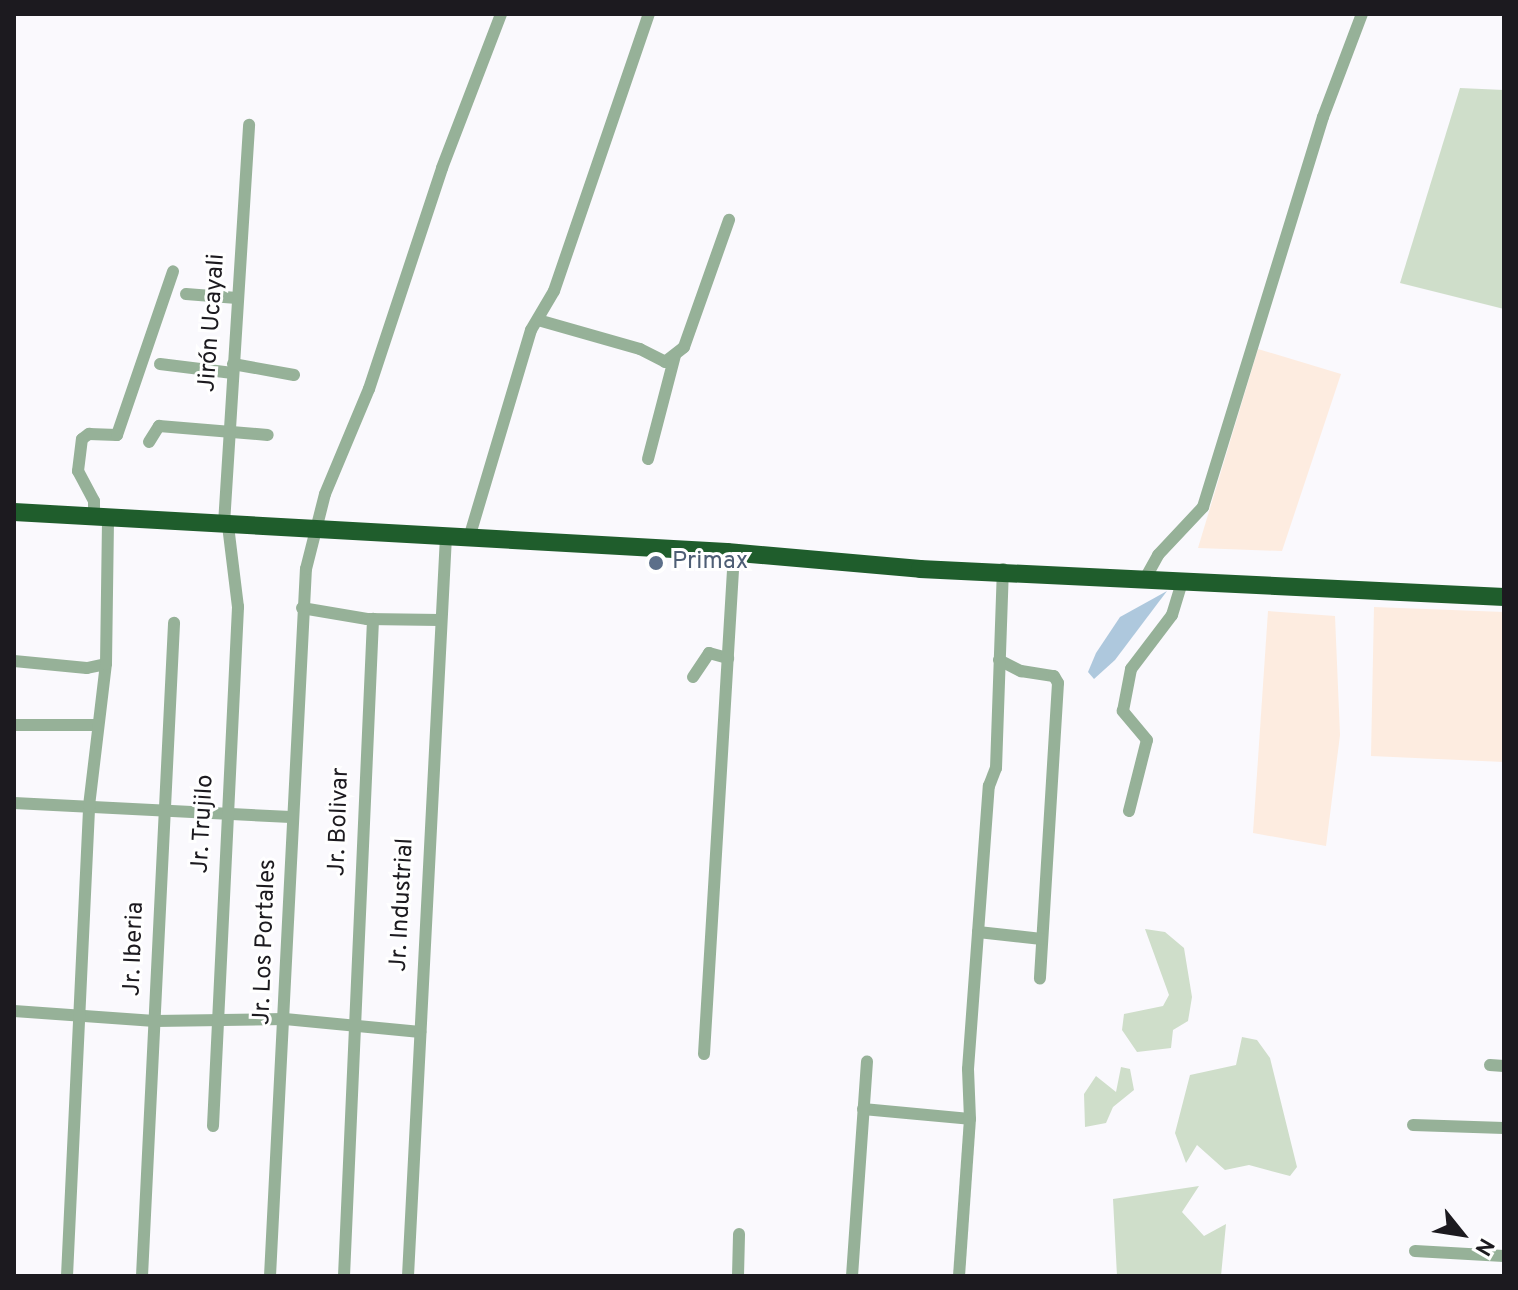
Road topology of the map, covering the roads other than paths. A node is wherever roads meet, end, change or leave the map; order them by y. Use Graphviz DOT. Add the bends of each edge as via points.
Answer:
graph roads {
  1 [pos="501,14"];
  2 [pos="649,14"];
  3 [pos="1362,14"];
  4 [pos="249,125"];
  5 [pos="729,220"];
  6 [pos="173,271"];
  7 [pos="186,294"];
  8 [pos="237,298"];
  9 [pos="538,320"];
  10 [pos="675,355"];
  11 [pos="160,364"];
  12 [pos="232,369"];
  13 [pos="294,375"];
  14 [pos="228,432"];
  15 [pos="268,435"];
  16 [pos="149,442"];
  17 [pos="648,459"];
  18 [pos="14,512"];
  19 [pos="101,517"];
  20 [pos="226,525"];
  21 [pos="314,530"];
  22 [pos="446,537"];
  23 [pos="469,538"];
  24 [pos="734,553"];
  25 [pos="1003,569"];
  26 [pos="1146,577"];
  27 [pos="1183,580"];
  28 [pos="1504,597"];
  29 [pos="302,608"];
  30 [pos="373,619"];
  31 [pos="440,620"];
  32 [pos="174,623"];
  33 [pos="728,658"];
  34 [pos="999,660"];
  35 [pos="14,661"];
  36 [pos="106,664"];
  37 [pos="693,677"];
  38 [pos="14,725"];
  39 [pos="97,725"];
  40 [pos="14,803"];
  41 [pos="89,806"];
  42 [pos="162,811"];
  43 [pos="1129,811"];
  44 [pos="227,814"];
  45 [pos="291,817"];
  46 [pos="978,932"];
  47 [pos="1042,939"];
  48 [pos="1040,978"];
  49 [pos="14,1011"];
  50 [pos="81,1014"];
  51 [pos="285,1019"];
  52 [pos="155,1021"];
  53 [pos="217,1021"];
  54 [pos="352,1026"];
  55 [pos="420,1032"];
  56 [pos="704,1054"];
  57 [pos="867,1062"];
  58 [pos="1490,1065"];
  59 [pos="1504,1066"];
  60 [pos="863,1109"];
  61 [pos="970,1119"];
  62 [pos="1413,1125"];
  63 [pos="213,1126"];
  64 [pos="1504,1128"];
  65 [pos="739,1234"];
  66 [pos="1415,1251"];
  67 [pos="1504,1256"];
  68 [pos="67,1276"];
  69 [pos="142,1276"];
  70 [pos="270,1276"];
  71 [pos="344,1276"];
  72 [pos="408,1276"];
  73 [pos="738,1276"];
  74 [pos="852,1276"];
  75 [pos="959,1276"];
  1 -- 21 [label="street, Jr. Los Portales"];
  2 -- 9 [label="street" via="554,291"];
  3 -- 26 [label="street" via="1323,117 1203,507 1158,555"];
  4 -- 8 [label="street, Jirón Ucayali"];
  5 -- 10 [label="street" via="684,347"];
  6 -- 19 [label="street" via="117,435 89,434 82,439 78,471"];
  7 -- 8 [label="street"];
  8 -- 12 [label="street, Jirón Ucayali"];
  9 -- 10 [label="street" via="640,349 665,362"];
  9 -- 23 [label="street"];
  10 -- 17 [label="street"];
  11 -- 12 [label="street"];
  12 -- 13 [label="street"];
  12 -- 14 [label="street, Jirón Ucayali"];
  14 -- 15 [label="street"];
  14 -- 16 [label="street" via="159,426"];
  14 -- 20 [label="street, Jirón Ucayali"];
  18 -- 19 [label="highway"];
  19 -- 20 [label="highway"];
  19 -- 36 [label="street"];
  20 -- 21 [label="highway"];
  20 -- 44 [label="street, Jr. Trujilo" via="238,607"];
  21 -- 22 [label="highway"];
  21 -- 29 [label="street, Jr. Los Portales"];
  22 -- 23 [label="highway"];
  22 -- 31 [label="street, Jr. Industrial"];
  23 -- 24 [label="highway"];
  24 -- 25 [label="highway" via="920,569"];
  24 -- 33 [label="street"];
  25 -- 26 [label="highway"];
  25 -- 34 [label="street"];
  26 -- 27 [label="highway"];
  27 -- 28 [label="highway"];
  27 -- 43 [label="street" via="1172,615 1131,669 1123,711 1147,740"];
  29 -- 30 [label="street"];
  29 -- 45 [label="street, Jr. Los Portales"];
  30 -- 31 [label="street"];
  30 -- 54 [label="street, Jr. Bolivar"];
  31 -- 55 [label="street, Jr. Industrial"];
  32 -- 42 [label="street, Jr. Iberia"];
  33 -- 37 [label="street" via="709,651"];
  33 -- 56 [label="street"];
  34 -- 46 [label="street" via="996,768 989,786"];
  34 -- 47 [label="street" via="1021,671 1046,673 1058,683"];
  35 -- 36 [label="street" via="87,668"];
  36 -- 39 [label="street"];
  38 -- 39 [label="street"];
  39 -- 41 [label="street"];
  40 -- 41 [label="street"];
  41 -- 42 [label="street"];
  41 -- 50 [label="street"];
  42 -- 44 [label="street"];
  42 -- 52 [label="street, Jr. Iberia"];
  44 -- 45 [label="street"];
  44 -- 53 [label="street, Jr. Trujilo"];
  45 -- 51 [label="street, Jr. Los Portales"];
  46 -- 47 [label="street"];
  46 -- 61 [label="street" via="968,1069"];
  47 -- 48 [label="street"];
  49 -- 50 [label="street"];
  50 -- 52 [label="street"];
  50 -- 68 [label="street"];
  51 -- 53 [label="street"];
  51 -- 54 [label="street"];
  51 -- 70 [label="street, Jr. Los Portales"];
  52 -- 53 [label="street"];
  52 -- 69 [label="street, Jr. Iberia"];
  53 -- 63 [label="street, Jr. Trujilo"];
  54 -- 55 [label="street"];
  54 -- 71 [label="street, Jr. Bolivar"];
  55 -- 72 [label="street, Jr. Industrial"];
  57 -- 60 [label="street"];
  58 -- 59 [label="street"];
  60 -- 61 [label="street"];
  60 -- 74 [label="street"];
  61 -- 75 [label="street"];
  62 -- 64 [label="street"];
  65 -- 73 [label="street"];
  66 -- 67 [label="street"];
}
